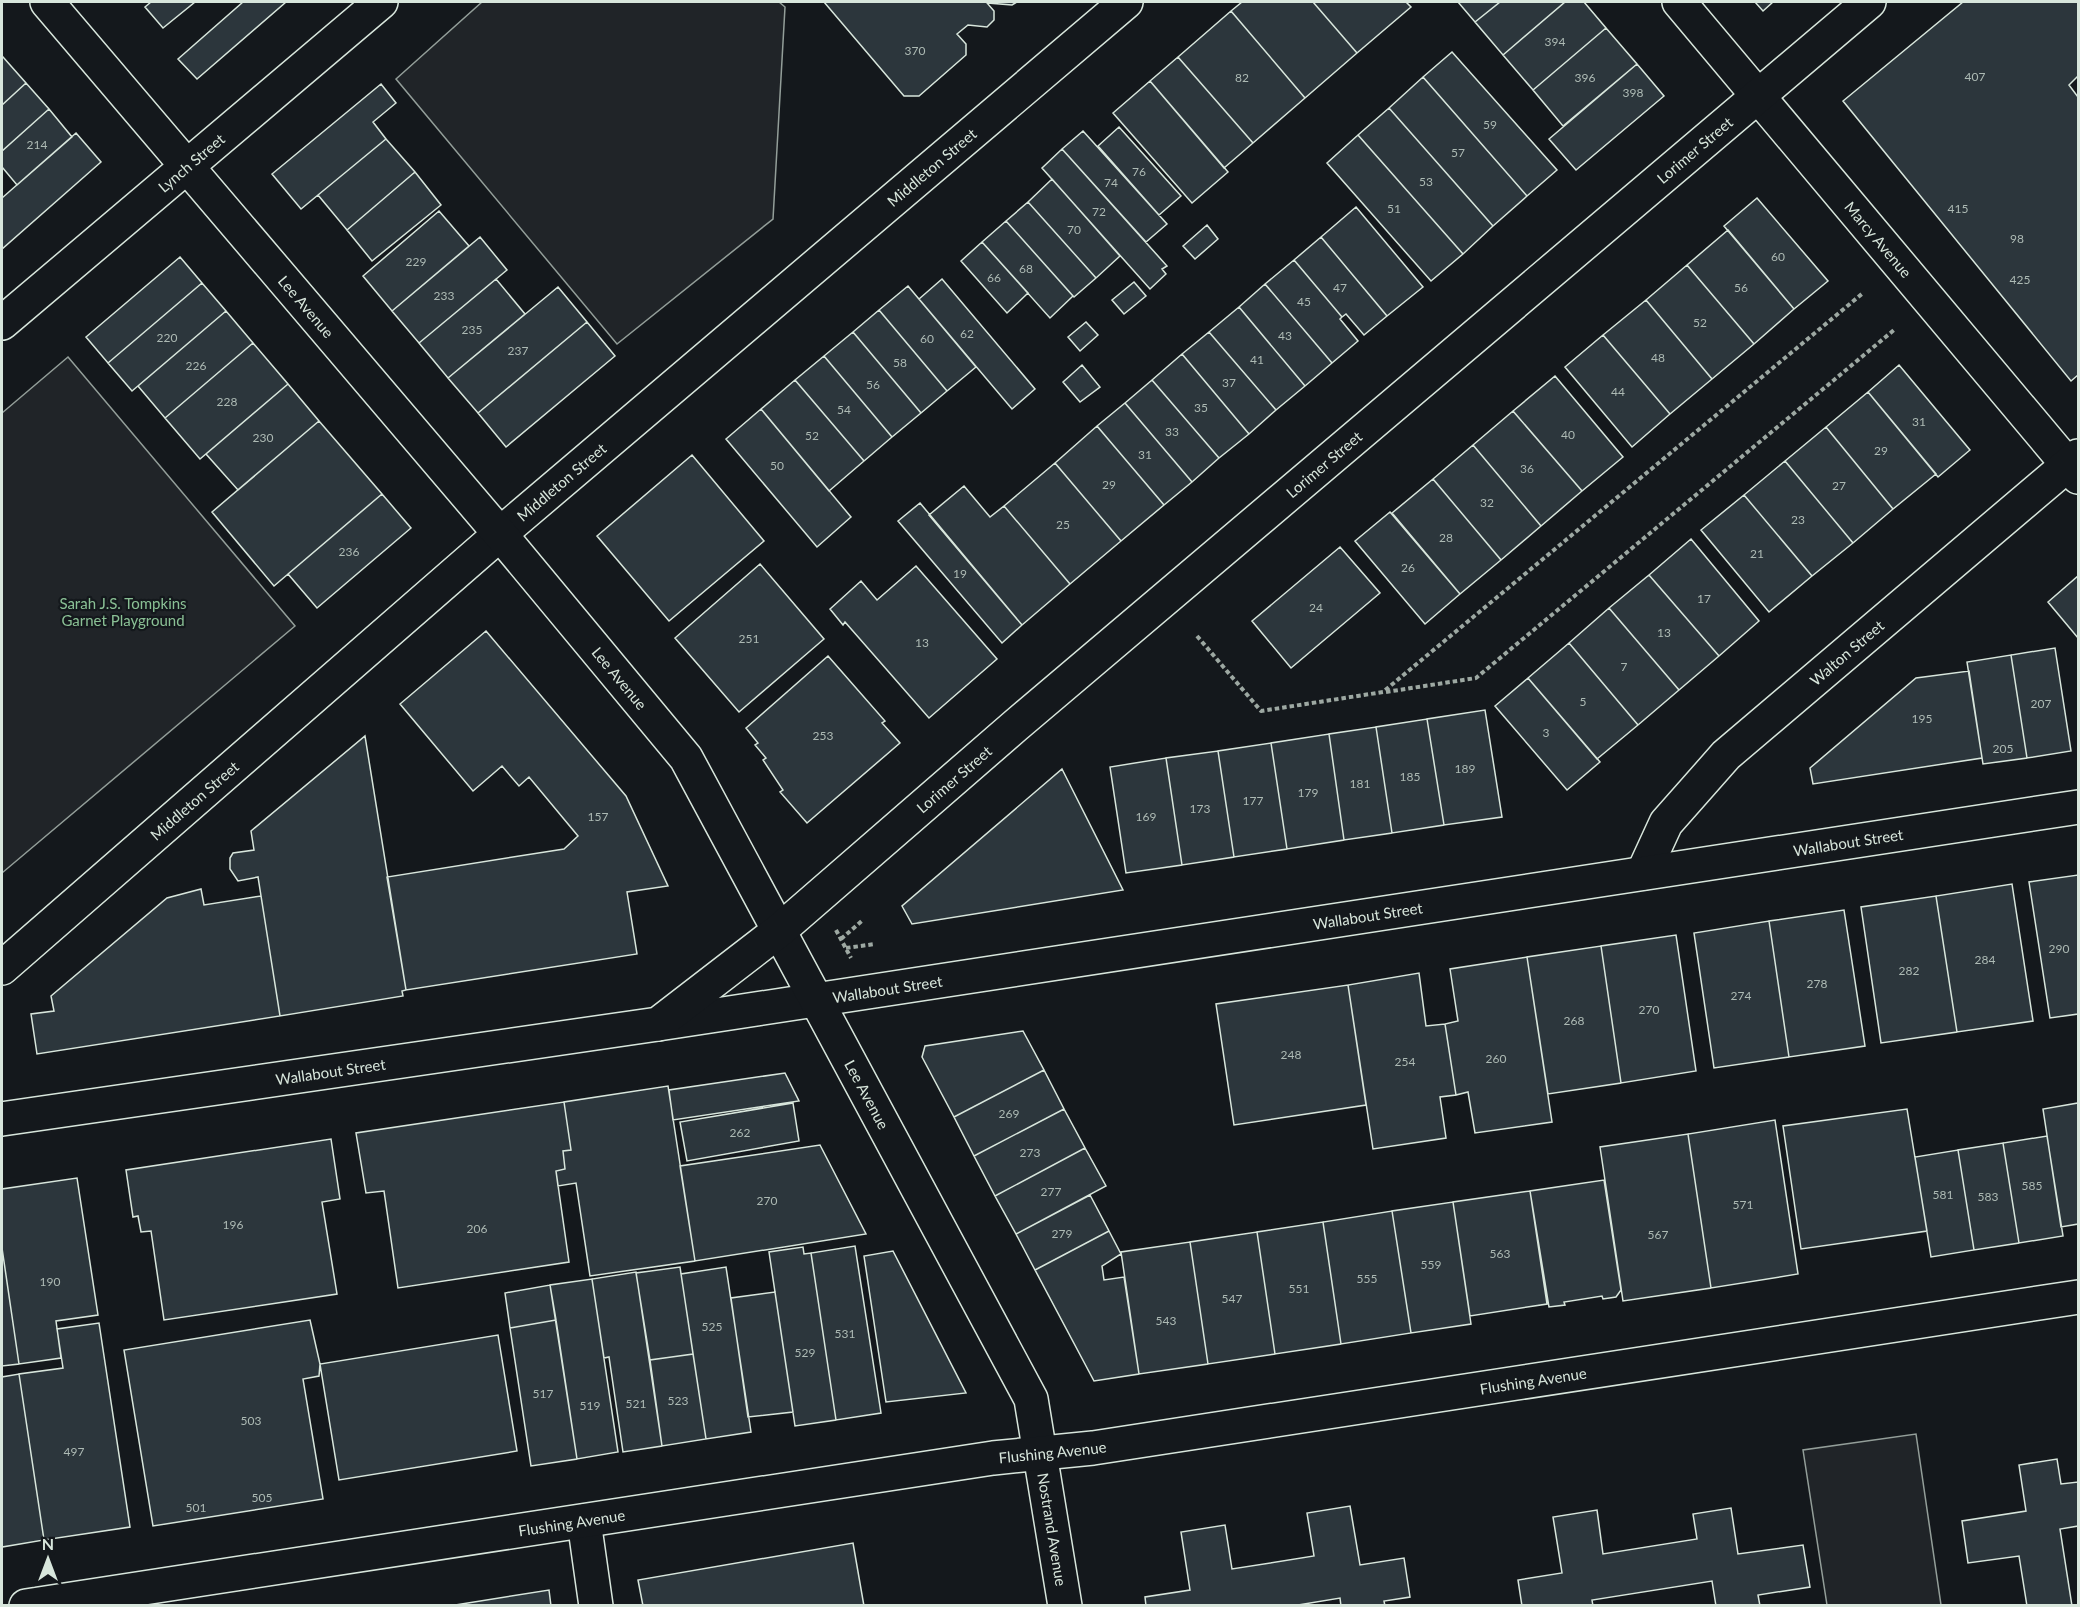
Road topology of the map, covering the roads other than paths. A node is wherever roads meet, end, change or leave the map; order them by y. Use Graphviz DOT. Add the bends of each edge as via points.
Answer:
graph roads {
  1 [pos="47,2"];
  2 [pos="381,2"];
  3 [pos="1126,2"];
  4 [pos="1679,2"];
  5 [pos="1869,2"];
  6 [pos="1760,95"];
  7 [pos="188,166"];
  8 [pos="2,323"];
  9 [pos="2075,466"];
  10 [pos="500,534"];
  11 [pos="2079,807"];
  12 [pos="1643,873"];
  13 [pos="780,930"];
  14 [pos="2,968"];
  15 [pos="815,1000"];
  16 [pos="658,1024"];
  17 [pos="2,1119"];
  18 [pos="2079,1297"];
  19 [pos="1040,1454"];
  20 [pos="584,1521"];
  21 [pos="143,1597"];
  22 [pos="26,1605"];
  23 [pos="596,1605"];
  24 [pos="1065,1605"];
  1 -- 7 [label="main road, Lee Avenue"];
  2 -- 7 [label="main road, Lynch Street"];
  3 -- 10 [label="main road, Middleton Street"];
  4 -- 6 [label="main road, Marcy Avenue"];
  5 -- 6 [label="main road, Lorimer Street"];
  6 -- 9 [label="main road, Marcy Avenue"];
  6 -- 13 [label="main road, Lorimer Street" via="1024,718"];
  7 -- 8 [label="main road, Lynch Street"];
  7 -- 10 [label="main road, Lee Avenue"];
  9 -- 12 [label="main road, Walton Street" via="1726,754 1666,823"];
  10 -- 13 [label="main road, Lee Avenue" via="686,758 750,882"];
  10 -- 14 [label="main road, Middleton Street"];
  11 -- 12 [label="main road, Wallabout Street"];
  12 -- 15 [label="main road, Wallabout Street"];
  13 -- 15 [label="main road, Lee Avenue"];
  13 -- 16 [label="main road, Wallabout Street"];
  15 -- 16 [label="main road, Wallabout Street"];
  15 -- 19 [label="main road, Lee Avenue" via="1031,1399"];
  16 -- 17 [label="main road, Wallabout Street"];
  18 -- 19 [label="main road, Flushing Avenue"];
  19 -- 20 [label="main road, Flushing Avenue"];
  19 -- 24 [label="main road, Nostrand Avenue"];
  20 -- 21 [label="main road, Flushing Avenue"];
  20 -- 23 [label="main road"];
  21 -- 22 [label="main road, Flushing Avenue"];
}
